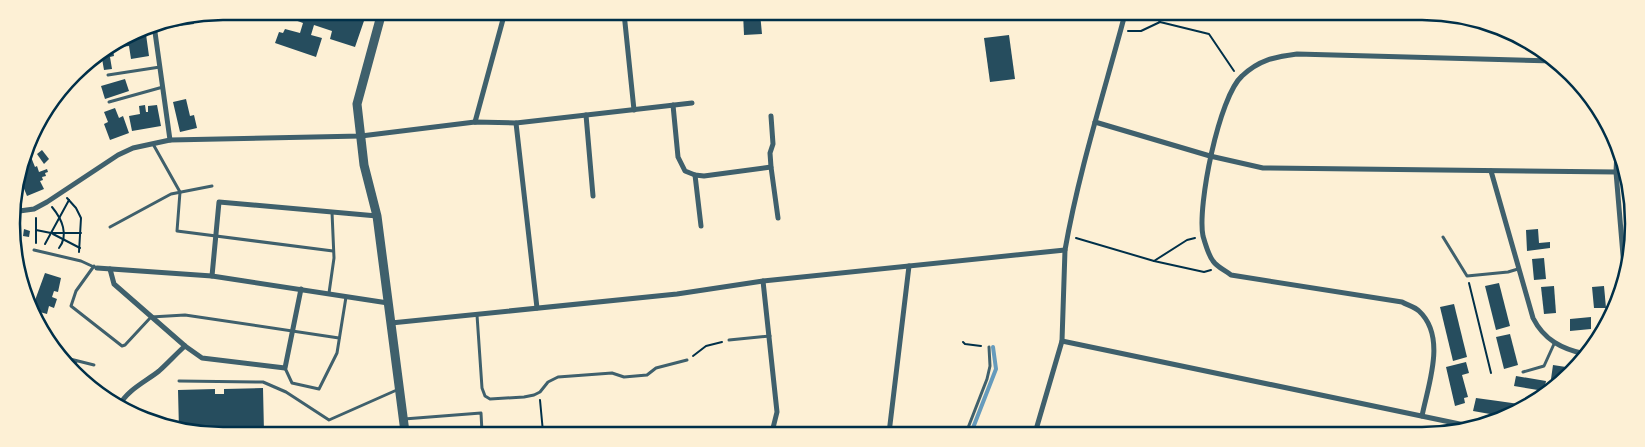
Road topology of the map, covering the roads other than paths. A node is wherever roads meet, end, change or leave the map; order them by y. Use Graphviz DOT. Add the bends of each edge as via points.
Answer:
graph roads {
  1 [pos="380,20"];
  2 [pos="503,20"];
  3 [pos="625,20"];
  4 [pos="1124,20"];
  5 [pos="155,32"];
  6 [pos="1543,61"];
  7 [pos="160,67"];
  8 [pos="108,75"];
  9 [pos="163,86"];
  10 [pos="109,102"];
  11 [pos="692,103"];
  12 [pos="673,105"];
  13 [pos="634,110"];
  14 [pos="586,115"];
  15 [pos="770,116"];
  16 [pos="475,122"];
  17 [pos="1095,122"];
  18 [pos="516,123"];
  19 [pos="361,136"];
  20 [pos="170,140"];
  21 [pos="153,144"];
  22 [pos="1210,156"];
  23 [pos="1616,166"];
  24 [pos="771,167"];
  25 [pos="1491,171"];
  26 [pos="1616,172"];
  27 [pos="695,175"];
  28 [pos="212,186"];
  29 [pos="180,192"];
  30 [pos="593,196"];
  31 [pos="20,211"];
  32 [pos="332,212"];
  33 [pos="376,216"];
  34 [pos="778,218"];
  35 [pos="700,226"];
  36 [pos="110,227"];
  37 [pos="216,236"];
  38 [pos="1443,237"];
  39 [pos="34,250"];
  40 [pos="1065,250"];
  41 [pos="334,251"];
  42 [pos="1622,255"];
  43 [pos="909,266"];
  44 [pos="95,267"];
  45 [pos="110,269"];
  46 [pos="1518,269"];
  47 [pos="212,276"];
  48 [pos="763,281"];
  49 [pos="301,289"];
  50 [pos="329,293"];
  51 [pos="346,296"];
  52 [pos="388,303"];
  53 [pos="538,308"];
  54 [pos="477,315"];
  55 [pos="151,317"];
  56 [pos="391,323"];
  57 [pos="293,332"];
  58 [pos="770,336"];
  59 [pos="339,338"];
  60 [pos="729,340"];
  61 [pos="1062,341"];
  62 [pos="1554,344"];
  63 [pos="185,346"];
  64 [pos="989,347"];
  65 [pos="1578,353"];
  66 [pos="687,360"];
  67 [pos="76,361"];
  68 [pos="94,365"];
  69 [pos="285,368"];
  70 [pos="1523,372"];
  71 [pos="179,381"];
  72 [pos="399,388"];
  73 [pos="122,400"];
  74 [pos="1422,416"];
  75 [pos="404,420"];
  76 [pos="1458,424"];
  77 [pos="404,427"];
  78 [pos="482,427"];
  79 [pos="773,427"];
  80 [pos="890,427"];
  81 [pos="968,427"];
  82 [pos="1038,427"];
  1 -- 19 [label="street" via="358,104"];
  2 -- 16 [label="street"];
  3 -- 13 [label="street"];
  4 -- 17 [label="street"];
  5 -- 7 [label="street"];
  6 -- 22 [label="street" via="1297,54 1272,57 1240,77 1225,105"];
  7 -- 8 [label="lane"];
  7 -- 9 [label="street"];
  9 -- 10 [label="lane"];
  9 -- 20 [label="street"];
  11 -- 12 [label="street"];
  12 -- 13 [label="street"];
  12 -- 27 [label="street" via="678,158 685,171"];
  13 -- 14 [label="street"];
  14 -- 18 [label="street"];
  14 -- 30 [label="street"];
  15 -- 24 [label="street"];
  16 -- 18 [label="street"];
  16 -- 19 [label="street"];
  17 -- 22 [label="street"];
  17 -- 40 [label="street"];
  18 -- 53 [label="street"];
  19 -- 20 [label="street"];
  19 -- 33 [label="street"];
  20 -- 21 [label="street"];
  21 -- 29 [label="lane"];
  21 -- 31 [label="street" via="118,155 47,202 34,209"];
  22 -- 25 [label="street" via="1263,168"];
  22 -- 74 [label="street" via="1203,236 1213,261 1220,267 1231,275 1402,302 1418,310 1426,319 1435,352"];
  23 -- 26 [label="street"];
  24 -- 27 [label="street"];
  24 -- 34 [label="street"];
  25 -- 26 [label="street"];
  25 -- 46 [label="street"];
  26 -- 42 [label="street"];
  27 -- 35 [label="street"];
  28 -- 29 [label="lane"];
  29 -- 36 [label="lane"];
  29 -- 37 [label="lane" via="177,231"];
  32 -- 33 [label="street"];
  32 -- 37 [label="street" via="219,202"];
  32 -- 41 [label="lane"];
  33 -- 52 [label="street"];
  37 -- 41 [label="lane"];
  37 -- 47 [label="street"];
  38 -- 46 [label="lane" via="1467,276"];
  39 -- 44 [label="lane"];
  40 -- 43 [label="street"];
  40 -- 61 [label="street"];
  41 -- 50 [label="lane"];
  43 -- 48 [label="street"];
  43 -- 80 [label="street"];
  44 -- 45 [label="street"];
  44 -- 55 [label="lane" via="76,291 71,306 122,346"];
  45 -- 47 [label="street"];
  45 -- 55 [label="street" via="114,284"];
  46 -- 62 [label="street" via="1532,318"];
  47 -- 49 [label="street"];
  48 -- 53 [label="street" via="677,294"];
  48 -- 58 [label="street"];
  49 -- 50 [label="street"];
  49 -- 57 [label="street"];
  50 -- 51 [label="street"];
  51 -- 52 [label="street"];
  51 -- 59 [label="lane"];
  52 -- 56 [label="street"];
  53 -- 54 [label="street"];
  54 -- 56 [label="street"];
  54 -- 66 [label="lane" via="482,388 490,399 524,397 540,392 548,382 558,377 612,373 624,377 647,375 656,368"];
  55 -- 57 [label="lane" via="185,315"];
  55 -- 63 [label="street"];
  56 -- 72 [label="street"];
  57 -- 59 [label="lane"];
  57 -- 69 [label="street"];
  58 -- 60 [label="lane"];
  58 -- 79 [label="street" via="777,412"];
  59 -- 69 [label="lane" via="337,353 319,389 292,382"];
  61 -- 74 [label="street"];
  61 -- 82 [label="street"];
  62 -- 65 [label="street"];
  62 -- 70 [label="lane" via="1544,366"];
  63 -- 69 [label="street" via="202,358"];
  63 -- 73 [label="street"];
  64 -- 81 [label="lane" via="987,380"];
  67 -- 68 [label="lane"];
  71 -- 72 [label="lane" via="263,382 286,392 329,420"];
  72 -- 75 [label="street"];
  74 -- 76 [label="street"];
  75 -- 77 [label="street"];
  75 -- 78 [label="lane" via="481,414"];
}
